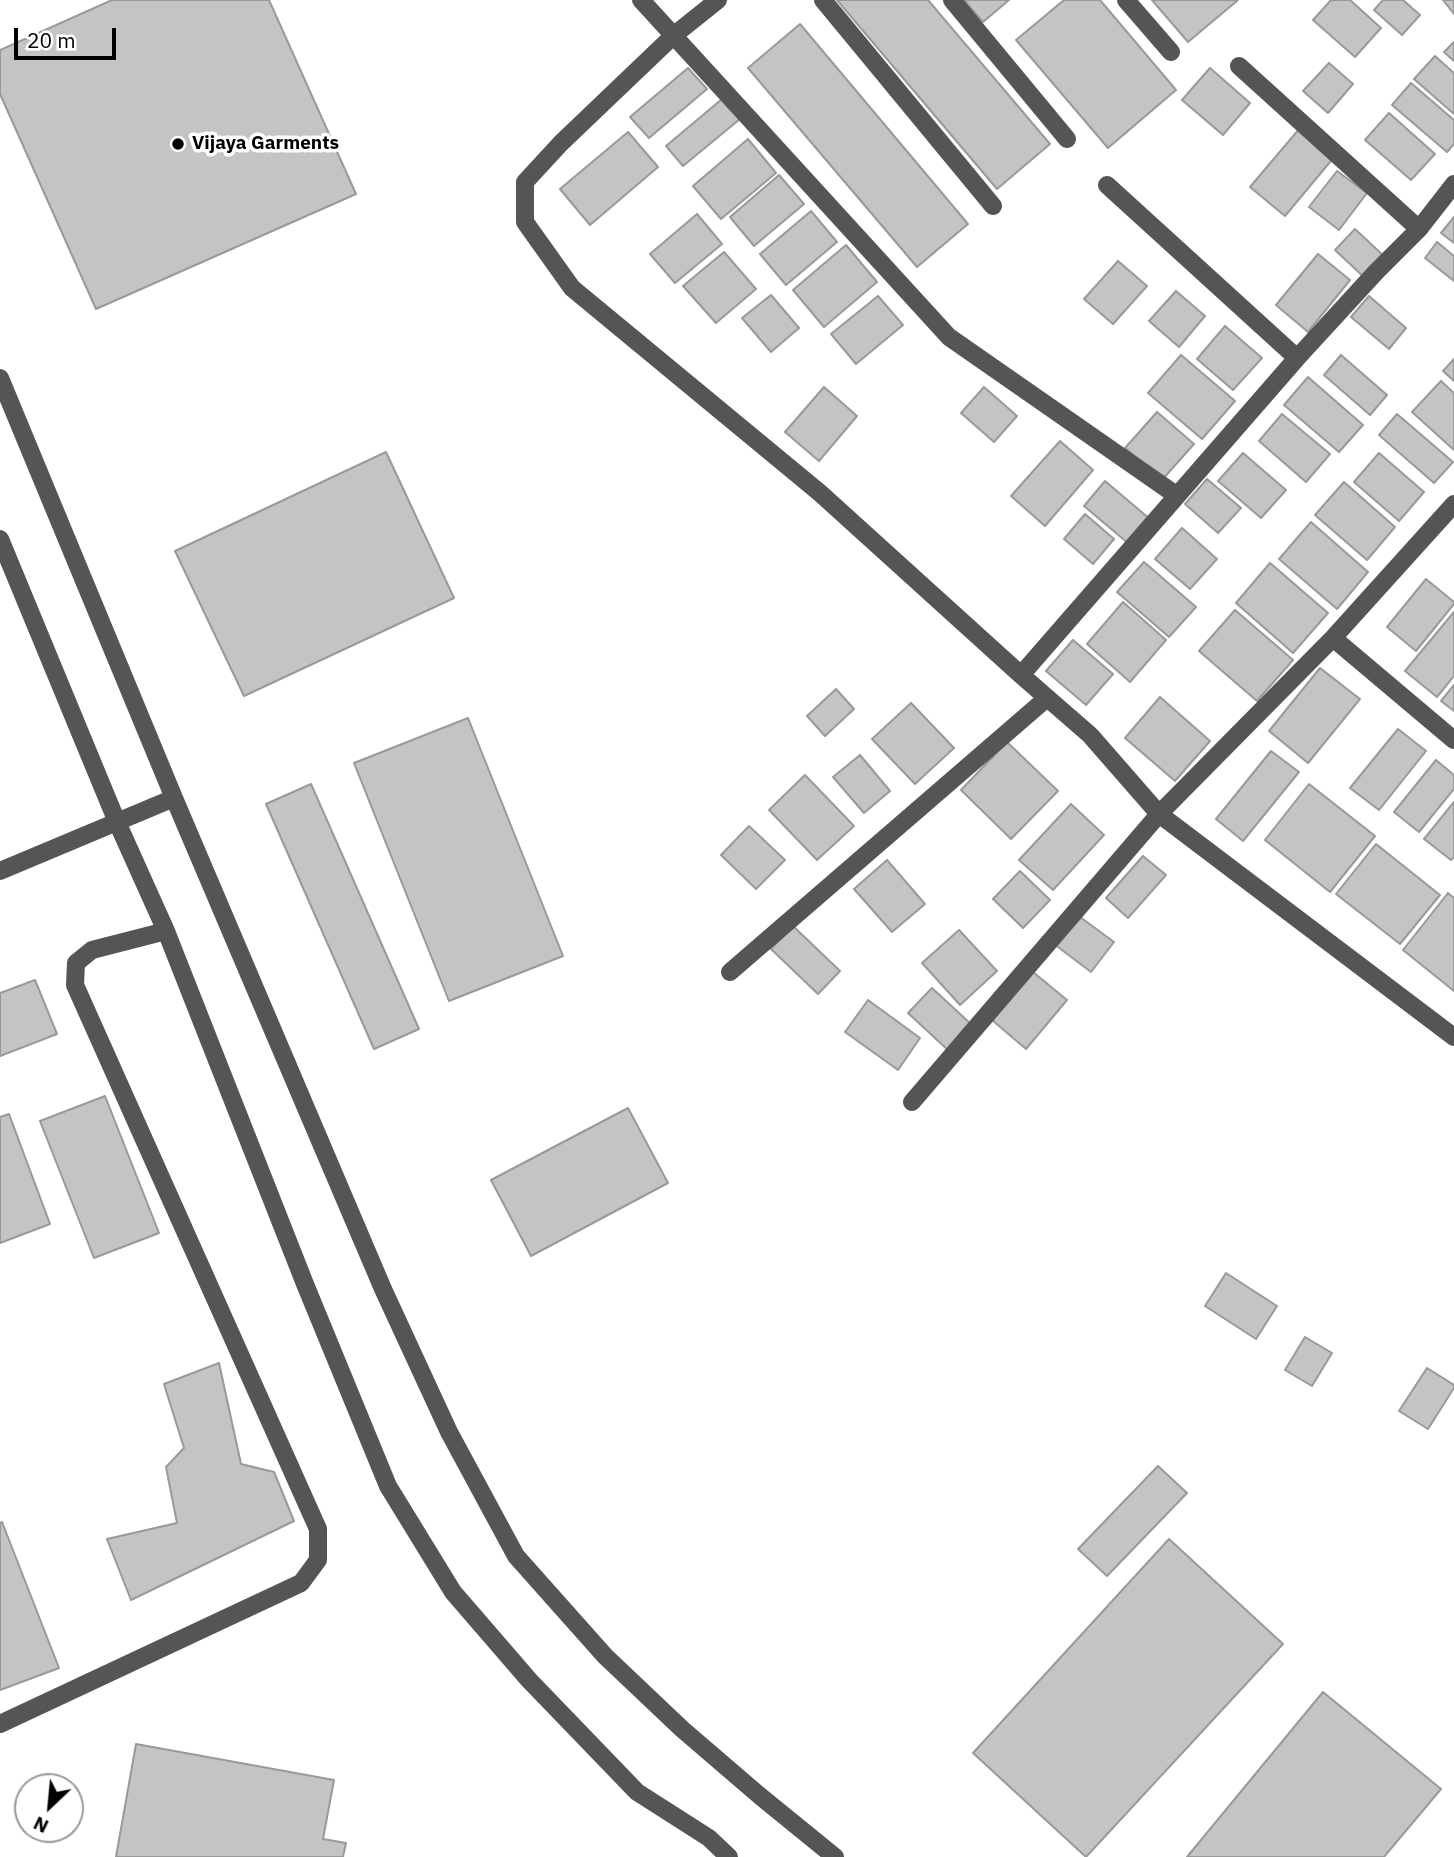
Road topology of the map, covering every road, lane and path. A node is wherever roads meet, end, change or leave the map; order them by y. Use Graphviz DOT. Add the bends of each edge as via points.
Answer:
graph roads {
  1 [pos="641,0"];
  2 [pos="718,0"];
  3 [pos="822,0"];
  4 [pos="952,0"];
  5 [pos="1126,0"];
  6 [pos="673,36"];
  7 [pos="1171,52"];
  8 [pos="1239,66"];
  9 [pos="1067,139"];
  10 [pos="1454,184"];
  11 [pos="1107,185"];
  12 [pos="993,206"];
  13 [pos="1419,229"];
  14 [pos="1297,358"];
  15 [pos="0,378"];
  16 [pos="1176,495"];
  17 [pos="1454,504"];
  18 [pos="0,539"];
  19 [pos="1333,638"];
  20 [pos="1021,675"];
  21 [pos="1047,698"];
  22 [pos="1454,740"];
  23 [pos="174,798"];
  24 [pos="1159,814"];
  25 [pos="117,822"];
  26 [pos="0,871"];
  27 [pos="166,931"];
  28 [pos="730,972"];
  29 [pos="1454,1037"];
  30 [pos="912,1102"];
  31 [pos="0,1724"];
  32 [pos="729,1857"];
  33 [pos="835,1857"];
  1 -- 6 [label="street"];
  2 -- 6 [label="street"];
  3 -- 12 [label="street"];
  4 -- 9 [label="street"];
  5 -- 7 [label="street"];
  6 -- 16 [label="street" via="949,337"];
  6 -- 20 [label="street" via="525,183 525,222 572,288 820,493"];
  8 -- 13 [label="street"];
  10 -- 13 [label="street"];
  11 -- 14 [label="street"];
  13 -- 14 [label="street"];
  14 -- 16 [label="street"];
  15 -- 23 [label="street"];
  16 -- 20 [label="street"];
  17 -- 19 [label="street"];
  18 -- 25 [label="street"];
  19 -- 22 [label="street"];
  19 -- 24 [label="street"];
  20 -- 21 [label="street"];
  21 -- 24 [label="street" via="1090,735"];
  21 -- 28 [label="street"];
  23 -- 25 [label="street"];
  23 -- 33 [label="street" via="383,1289 449,1432 516,1556 605,1656 682,1729"];
  24 -- 29 [label="street"];
  24 -- 30 [label="street"];
  25 -- 26 [label="street"];
  25 -- 27 [label="street"];
  27 -- 31 [label="street" via="92,950 76,963 75,985 318,1529 317,1560 301,1583"];
  27 -- 32 [label="street" via="388,1486 453,1592 529,1680 637,1792 709,1838"];
}
